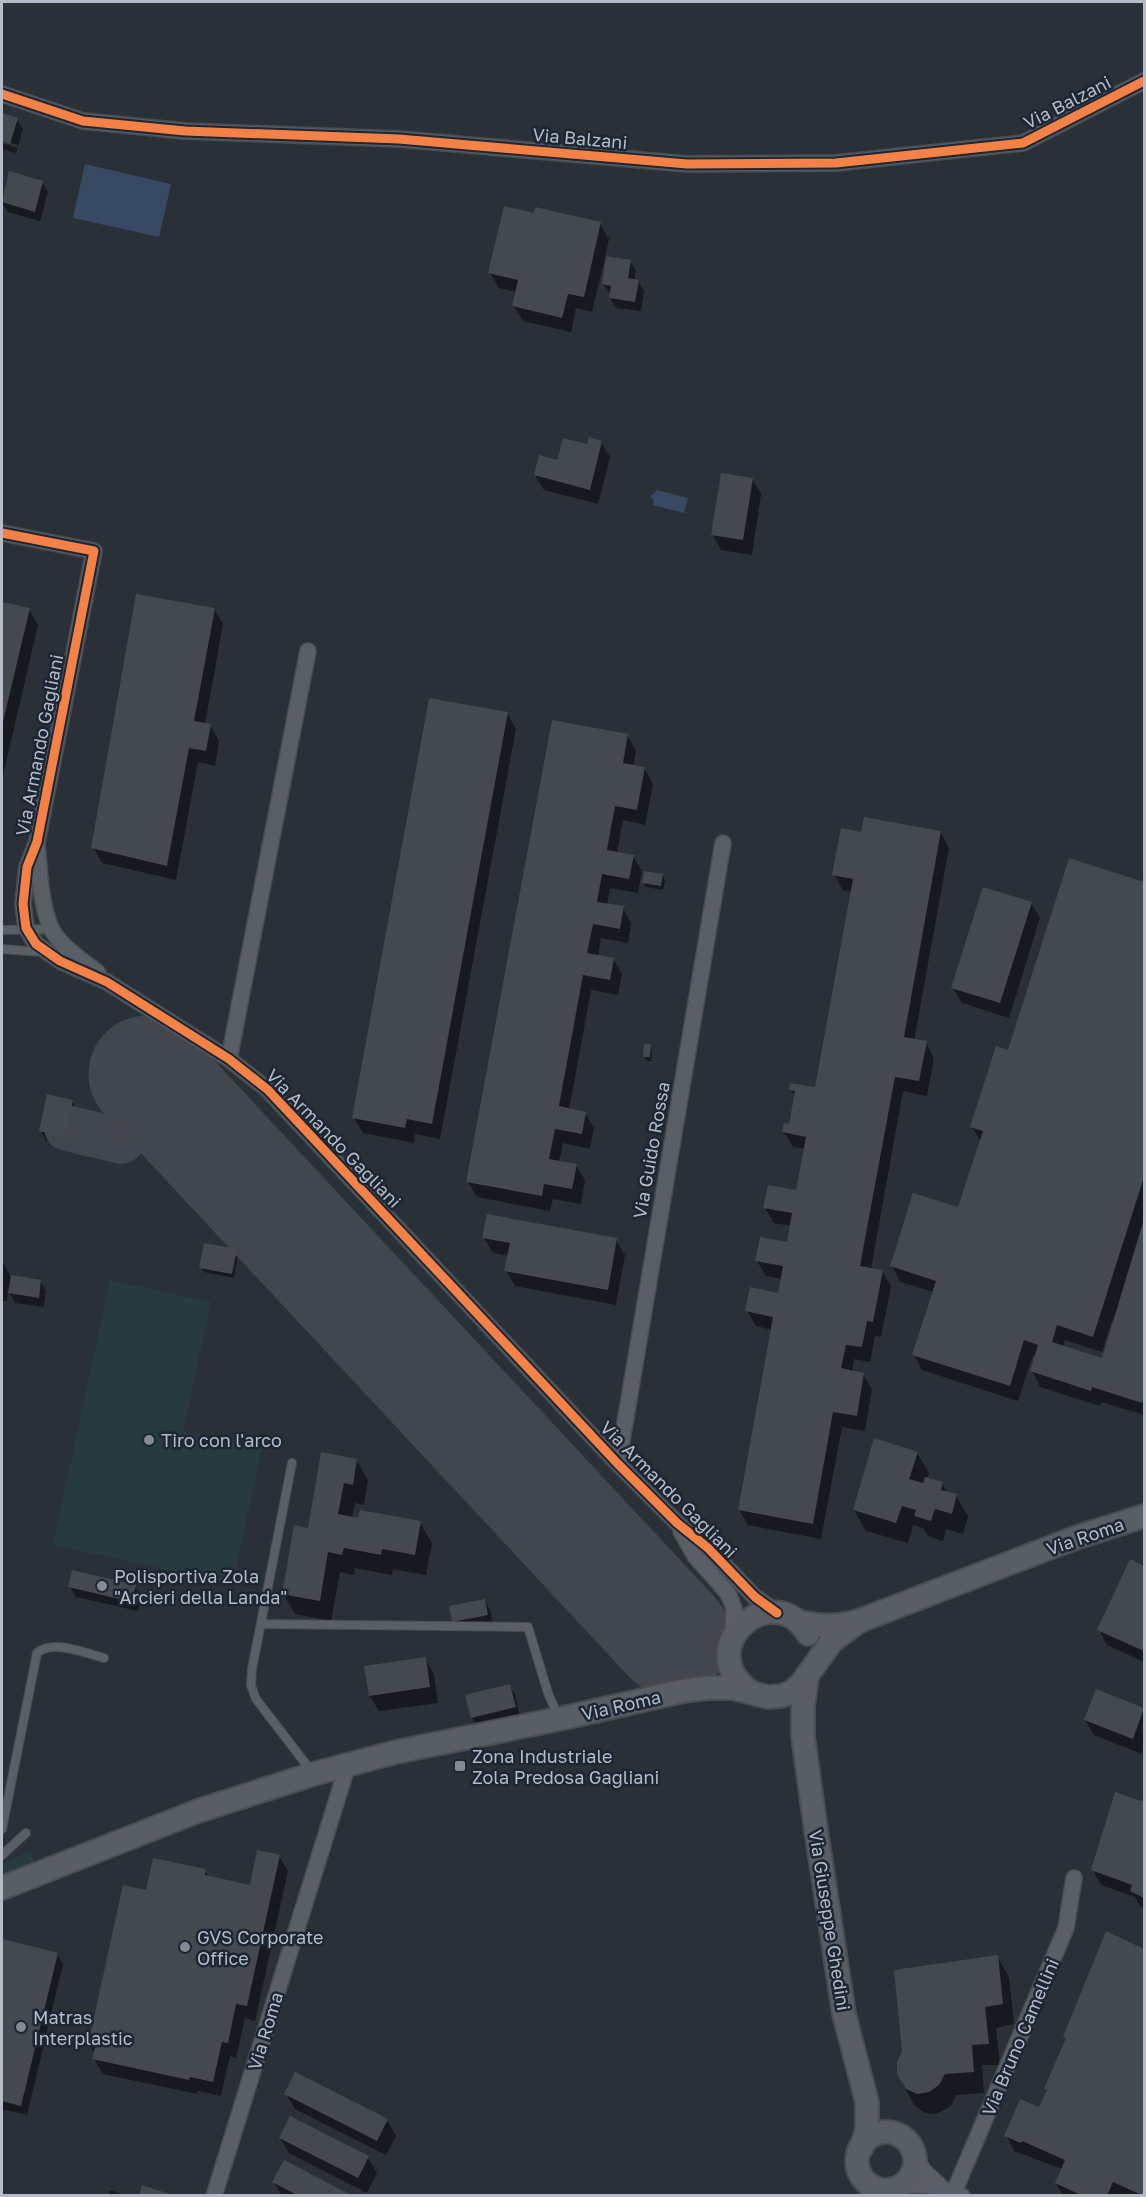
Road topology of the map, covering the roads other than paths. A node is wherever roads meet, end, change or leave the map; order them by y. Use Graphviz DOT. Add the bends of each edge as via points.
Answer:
graph roads {
  1 [pos="1144,81"];
  2 [pos="2,94"];
  3 [pos="2,533"];
  4 [pos="308,651"];
  5 [pos="37,842"];
  6 [pos="723,843"];
  7 [pos="26,928"];
  8 [pos="52,929"];
  9 [pos="2,930"];
  10 [pos="2,949"];
  11 [pos="49,953"];
  12 [pos="107,982"];
  13 [pos="229,1059"];
  14 [pos="292,1463"];
  15 [pos="618,1464"];
  16 [pos="1144,1516"];
  17 [pos="676,1523"];
  18 [pos="777,1612"];
  19 [pos="859,1621"];
  20 [pos="799,1622"];
  21 [pos="261,1624"];
  22 [pos="733,1635"];
  23 [pos="104,1658"];
  24 [pos="729,1660"];
  25 [pos="809,1674"];
  26 [pos="683,1691"];
  27 [pos="754,1694"];
  28 [pos="560,1719"];
  29 [pos="803,1736"];
  30 [pos="348,1764"];
  31 [pos="313,1774"];
  32 [pos="2,1829"];
  33 [pos="26,1833"];
  34 [pos="2,1854"];
  35 [pos="1074,1878"];
  36 [pos="2,1888"];
  37 [pos="867,2102"];
  38 [pos="896,2134"];
  39 [pos="862,2147"];
  40 [pos="915,2156"];
  41 [pos="862,2185"];
  42 [pos="894,2190"];
  43 [pos="952,2192"];
  44 [pos="214,2196"];
  1 -- 2 [label="street, Via Balzani" via="1023,143 824,163 687,164 399,139 185,131 83,121"];
  3 -- 5 [label="street, Via Armando Gagliani" via="94,551"];
  4 -- 13 [label="street"];
  5 -- 7 [label="street, Via Armando Gagliani" via="24,886"];
  5 -- 8 [label="street, Via Armando Gagliani" via="41,892"];
  6 -- 15 [label="street, Via Guido Rossa"];
  7 -- 8 [label="lane"];
  7 -- 9 [label="lane"];
  7 -- 11 [label="street, Via Armando Gagliani" via="36,944"];
  8 -- 12 [label="street, Via Armando Gagliani"];
  10 -- 11 [label="lane, Via Armando Gagliani"];
  11 -- 12 [label="street, Via Armando Gagliani"];
  12 -- 13 [label="street, Via Armando Gagliani"];
  13 -- 15 [label="street, Via Armando Gagliani" via="268,1090"];
  14 -- 21 [label="lane"];
  15 -- 17 [label="street, Via Armando Gagliani"];
  16 -- 19 [label="street, Via Roma" via="1075,1538"];
  17 -- 18 [label="street, Via Armando Gagliani" via="708,1548 755,1598"];
  17 -- 22 [label="street, Via Armando Gagliani" via="695,1556 731,1600"];
  18 -- 20 [label="street, Via Roma"];
  18 -- 22 [label="street" via="753,1616"];
  19 -- 20 [label="street, Via Roma" via="831,1626"];
  19 -- 25 [label="street, Via Roma" via="832,1641"];
  20 -- 25 [label="street" via="812,1642 814,1654"];
  21 -- 28 [label="lane" via="528,1627"];
  21 -- 31 [label="lane" via="251,1685 256,1699"];
  22 -- 24 [label="street"];
  23 -- 32 [label="lane" via="52,1646 37,1653"];
  24 -- 26 [label="street, Via Roma" via="713,1678"];
  24 -- 27 [label="street" via="734,1676"];
  25 -- 27 [label="street, Via Roma" via="792,1692 781,1696"];
  25 -- 29 [label="street, Via Giuseppe Ghedini" via="802,1706"];
  26 -- 27 [label="street, Via Roma" via="733,1688"];
  26 -- 28 [label="street, Via Roma"];
  27 -- 29 [label="street, Via Giuseppe Ghedini" via="793,1718"];
  28 -- 30 [label="street, Via Roma"];
  29 -- 37 [label="street, Via Giuseppe Ghedini" via="844,2014"];
  30 -- 31 [label="street, Via Roma"];
  30 -- 44 [label="street, Via Roma"];
  31 -- 36 [label="street, Via Roma" via="198,1811"];
  33 -- 34 [label="lane"];
  35 -- 43 [label="street, Via Bruno Camellini" via="1066,1928"];
  37 -- 38 [label="street, Via Giuseppe Ghedini" via="880,2121"];
  37 -- 39 [label="street, Via Giuseppe Ghedini"];
  38 -- 39 [label="street" via="873,2136"];
  38 -- 40 [label="street" via="910,2145"];
  39 -- 41 [label="street" via="858,2160"];
  40 -- 42 [label="street" via="914,2171"];
  40 -- 43 [label="street" via="923,2170"];
  41 -- 42 [label="street"];
  42 -- 43 [label="street" via="916,2184"];
}
